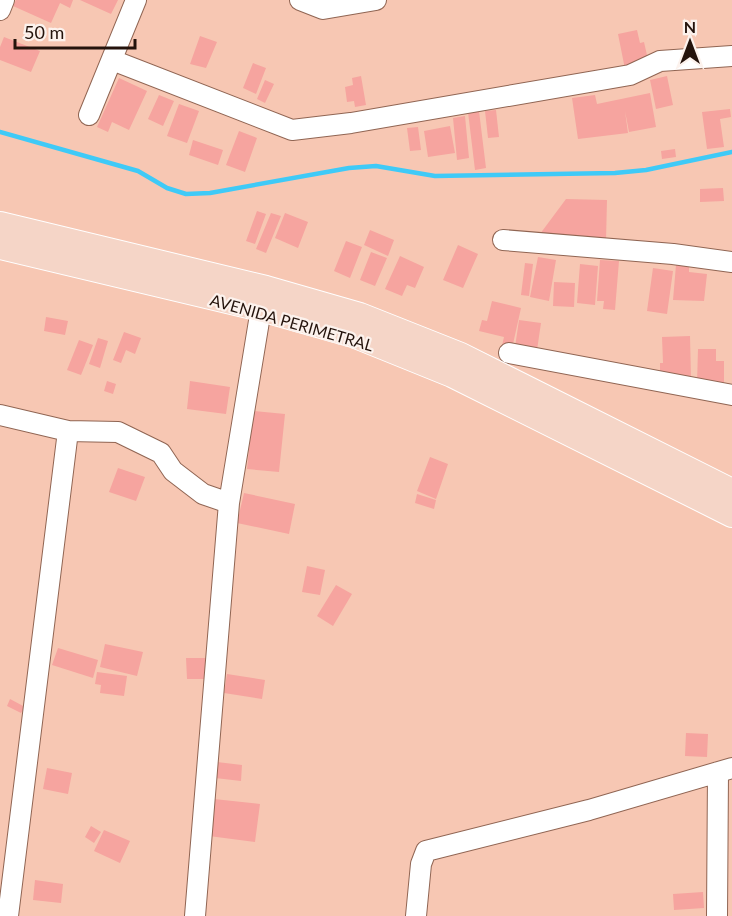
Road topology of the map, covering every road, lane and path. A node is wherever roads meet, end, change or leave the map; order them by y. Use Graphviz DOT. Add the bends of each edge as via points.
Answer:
graph roads {
  1 [pos="4,0"];
  2 [pos="136,0"];
  3 [pos="300,0"];
  4 [pos="376,0"];
  5 [pos="331,4"];
  6 [pos="0,10"];
  7 [pos="732,57"];
  8 [pos="112,60"];
  9 [pos="89,115"];
  10 [pos="0,224"];
  11 [pos="503,240"];
  12 [pos="0,247"];
  13 [pos="732,262"];
  14 [pos="261,309"];
  15 [pos="509,353"];
  16 [pos="732,395"];
  17 [pos="0,415"];
  18 [pos="68,431"];
  19 [pos="732,491"];
  20 [pos="230,503"];
  21 [pos="732,515"];
  22 [pos="725,770"];
  23 [pos="9,916"];
  24 [pos="195,916"];
  25 [pos="416,916"];
  26 [pos="717,916"];
  1 -- 6 [label="street"];
  2 -- 8 [label="street"];
  3 -- 5 [label="street" via="323,9"];
  4 -- 5 [label="street"];
  7 -- 8 [label="street" via="660,61 630,75 292,130"];
  8 -- 9 [label="street"];
  10 -- 19 [label="main road, AVENIDA PERIMETRAL" via="266,288 360,315 461,355"];
  11 -- 13 [label="street"];
  12 -- 14 [label="main road, AVENIDA PERIMETRAL"];
  14 -- 20 [label="street"];
  14 -- 21 [label="main road, AVENIDA PERIMETRAL" via="353,335 452,375"];
  15 -- 16 [label="street"];
  17 -- 18 [label="street"];
  18 -- 20 [label="street" via="118,432 161,453 173,471 203,494"];
  18 -- 23 [label="street"];
  20 -- 24 [label="street"];
  22 -- 25 [label="street" via="426,851"];
  22 -- 26 [label="street"];
}
